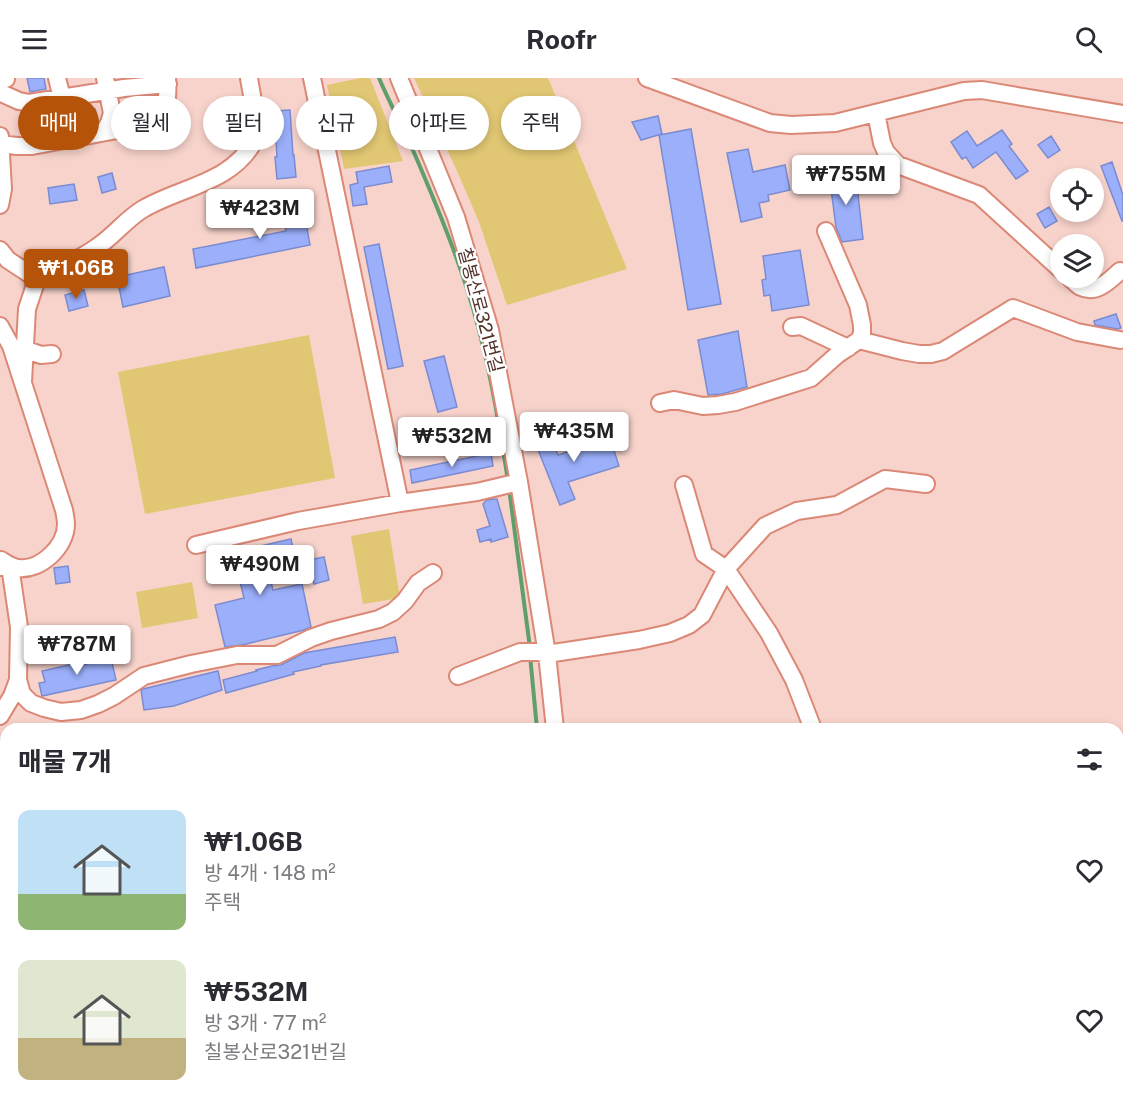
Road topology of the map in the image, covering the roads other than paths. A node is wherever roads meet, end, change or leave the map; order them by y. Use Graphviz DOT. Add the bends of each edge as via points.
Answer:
graph roads {
  1 [pos="5,78"];
  2 [pos="57,78"];
  3 [pos="249,78"];
  4 [pos="312,78"];
  5 [pos="399,78"];
  6 [pos="647,78"];
  7 [pos="167,81"];
  8 [pos="106,84"];
  9 [pos="0,94"];
  10 [pos="62,96"];
  11 [pos="68,96"];
  12 [pos="18,101"];
  13 [pos="876,113"];
  14 [pos="1123,114"];
  15 [pos="104,132"];
  16 [pos="99,133"];
  17 [pos="0,136"];
  18 [pos="0,144"];
  19 [pos="18,146"];
  20 [pos="0,204"];
  21 [pos="826,231"];
  22 [pos="0,250"];
  23 [pos="1050,259"];
  24 [pos="1120,272"];
  25 [pos="37,279"];
  26 [pos="1104,285"];
  27 [pos="0,326"];
  28 [pos="792,327"];
  29 [pos="1120,340"];
  30 [pos="853,344"];
  31 [pos="24,349"];
  32 [pos="52,354"];
  33 [pos="22,382"];
  34 [pos="660,403"];
  35 [pos="519,482"];
  36 [pos="926,484"];
  37 [pos="684,485"];
  38 [pos="400,503"];
  39 [pos="196,545"];
  40 [pos="3,564"];
  41 [pos="726,569"];
  42 [pos="433,573"];
  43 [pos="542,653"];
  44 [pos="458,676"];
  45 [pos="18,680"];
  46 [pos="0,716"];
  47 [pos="554,723"];
  48 [pos="811,723"];
  1 -- 9 [label="street"];
  2 -- 10 [label="street"];
  3 -- 25 [label="street" via="256,138 245,155 219,176 143,209 98,246"];
  4 -- 38 [label="street"];
  5 -- 35 [label="street, 칠봉산로321번길" via="456,218 490,330"];
  6 -- 13 [label="street" via="770,123 835,123"];
  7 -- 8 [label="street"];
  7 -- 15 [label="street" via="165,108 159,120"];
  8 -- 11 [label="street"];
  8 -- 15 [label="street" via="112,113"];
  9 -- 12 [label="street"];
  13 -- 14 [label="street" via="981,90"];
  13 -- 23 [label="street" via="882,143 898,165 979,195"];
  15 -- 16 [label="street"];
  17 -- 18 [label="street"];
  18 -- 19 [label="street"];
  18 -- 20 [label="street"];
  21 -- 30 [label="street" via="858,305 862,334"];
  22 -- 25 [label="street"];
  24 -- 26 [label="street"];
  25 -- 31 [label="street" via="27,309"];
  27 -- 33 [label="street"];
  28 -- 30 [label="street"];
  29 -- 30 [label="street" via="1077,332 1013,308 943,351 931,354"];
  30 -- 34 [label="street" via="811,378 735,402 704,406 674,400"];
  31 -- 32 [label="street"];
  31 -- 33 [label="street"];
  33 -- 40 [label="street" via="67,526 51,556 21,568"];
  35 -- 38 [label="street"];
  35 -- 43 [label="street, 칠봉산로321번길"];
  36 -- 41 [label="street" via="885,479 837,505 797,511 765,526"];
  37 -- 41 [label="street" via="704,554"];
  38 -- 39 [label="street"];
  40 -- 45 [label="street" via="19,627"];
  41 -- 43 [label="street" via="702,615 689,625 639,640"];
  41 -- 48 [label="street" via="769,633"];
  42 -- 45 [label="street" via="418,583 393,612 379,619 331,631 277,655 237,655 144,676 114,696 81,710 61,711 31,703 22,694"];
  43 -- 44 [label="street" via="520,652"];
  43 -- 47 [label="street, 칠봉산로321번길"];
  45 -- 46 [label="street"];
}
